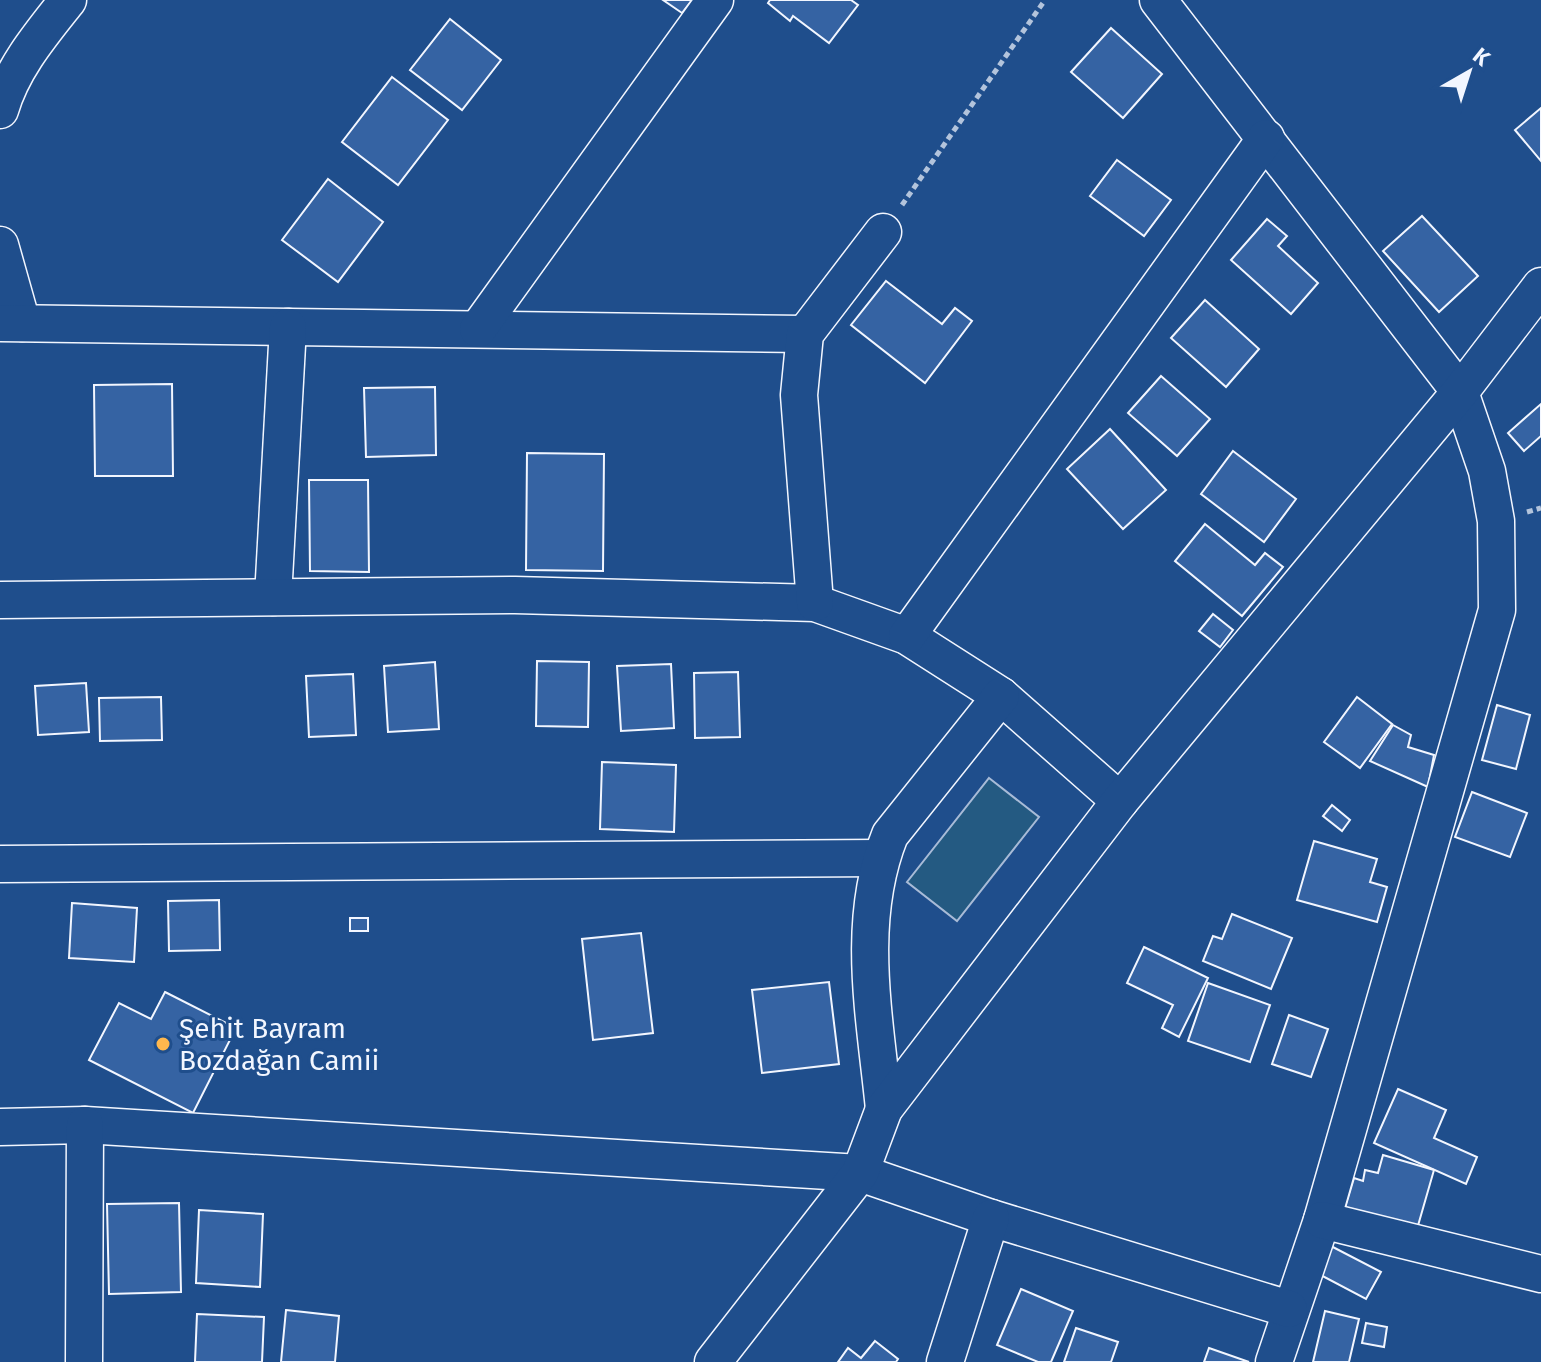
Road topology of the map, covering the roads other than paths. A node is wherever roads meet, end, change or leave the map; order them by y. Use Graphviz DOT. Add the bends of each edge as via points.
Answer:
graph roads {
  1 [pos="68,0"];
  2 [pos="715,0"];
  3 [pos="1158,0"];
  4 [pos="0,110"];
  5 [pos="1266,138"];
  6 [pos="883,232"];
  7 [pos="0,245"];
  8 [pos="1541,286"];
  9 [pos="11,323"];
  10 [pos="288,327"];
  11 [pos="478,329"];
  12 [pos="805,334"];
  13 [pos="1460,392"];
  14 [pos="273,597"];
  15 [pos="0,600"];
  16 [pos="815,603"];
  17 [pos="907,636"];
  18 [pos="1001,696"];
  19 [pos="1120,801"];
  20 [pos="881,858"];
  21 [pos="0,864"];
  22 [pos="884,1109"];
  23 [pos="85,1125"];
  24 [pos="0,1127"];
  25 [pos="860,1173"];
  26 [pos="991,1218"];
  27 [pos="1322,1220"];
  28 [pos="1541,1274"];
  29 [pos="1289,1309"];
  30 [pos="84,1362"];
  31 [pos="713,1362"];
  32 [pos="945,1362"];
  33 [pos="1274,1362"];
  1 -- 4 [label="street" via="28,52"];
  2 -- 11 [label="street"];
  3 -- 5 [label="street"];
  5 -- 13 [label="street"];
  5 -- 17 [label="street"];
  6 -- 12 [label="street"];
  7 -- 9 [label="street"];
  8 -- 13 [label="street"];
  9 -- 10 [label="street"];
  10 -- 11 [label="street"];
  10 -- 14 [label="street"];
  11 -- 12 [label="street"];
  12 -- 16 [label="street" via="799,395"];
  13 -- 19 [label="street"];
  13 -- 27 [label="street" via="1496,521 1497,610"];
  14 -- 15 [label="street"];
  14 -- 16 [label="street" via="515,595"];
  16 -- 17 [label="street"];
  17 -- 18 [label="street"];
  18 -- 19 [label="street"];
  18 -- 20 [label="street" via="890,835"];
  19 -- 22 [label="street"];
  20 -- 21 [label="street"];
  20 -- 22 [label="street" via="868,940"];
  22 -- 25 [label="street"];
  23 -- 24 [label="street"];
  23 -- 25 [label="street"];
  23 -- 30 [label="street"];
  25 -- 26 [label="street"];
  25 -- 31 [label="street"];
  26 -- 29 [label="street"];
  26 -- 32 [label="street"];
  27 -- 28 [label="street"];
  27 -- 29 [label="street"];
  29 -- 33 [label="street"];
}
